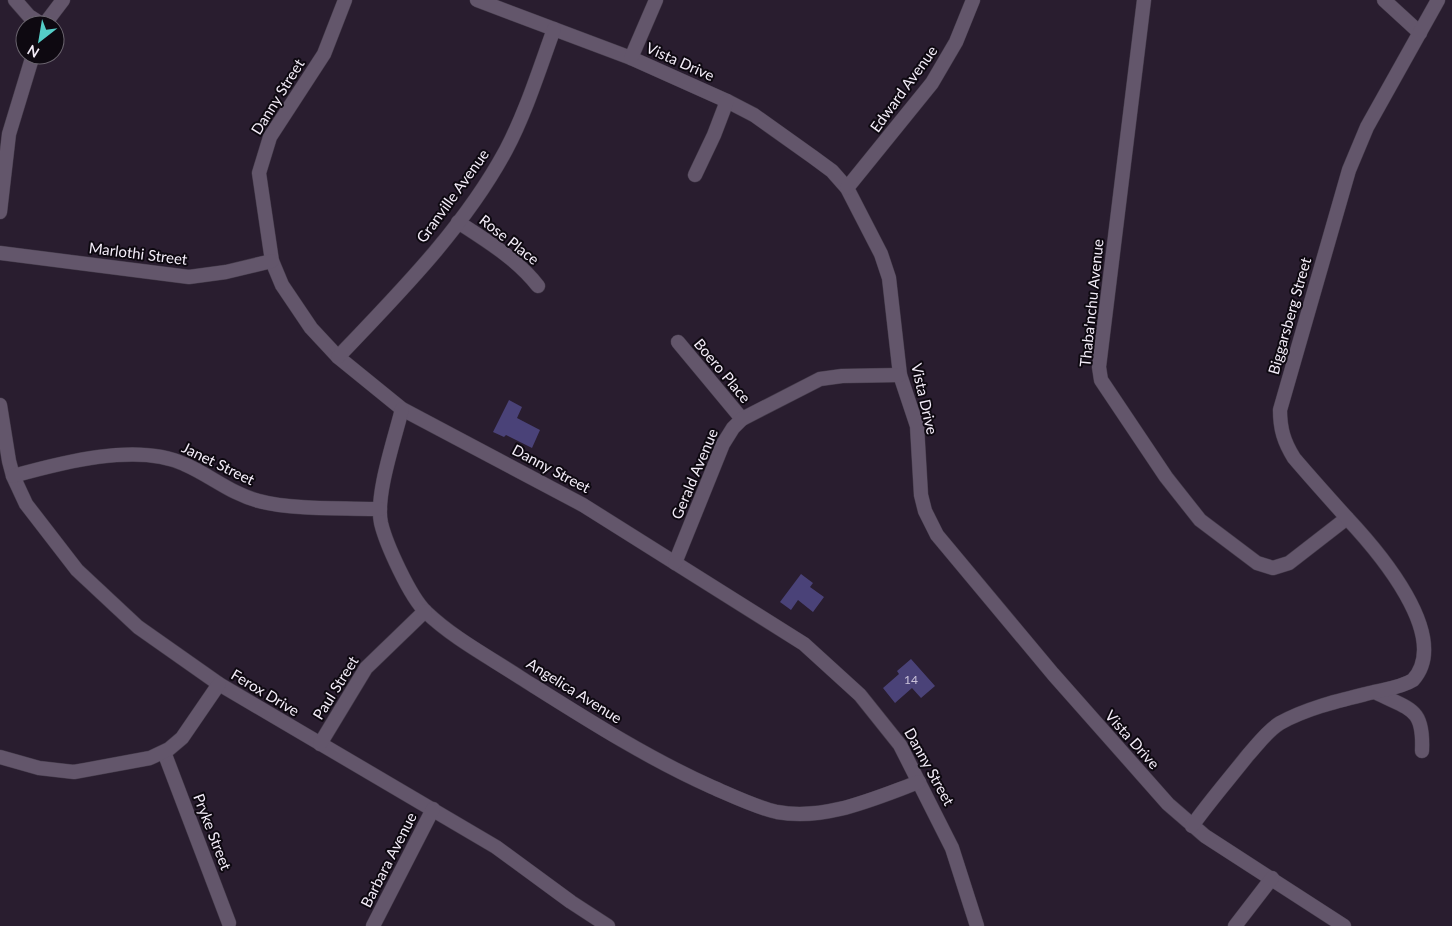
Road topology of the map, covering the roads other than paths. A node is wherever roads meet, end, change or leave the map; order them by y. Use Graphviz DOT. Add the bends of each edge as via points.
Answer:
graph roads {
  1 [pos="15,0"];
  2 [pos="62,0"];
  3 [pos="345,0"];
  4 [pos="477,0"];
  5 [pos="656,0"];
  6 [pos="973,0"];
  7 [pos="1144,0"];
  8 [pos="1384,0"];
  9 [pos="1438,0"];
  10 [pos="502,5"];
  11 [pos="28,15"];
  12 [pos="51,15"];
  13 [pos="554,29"];
  14 [pos="1420,33"];
  15 [pos="631,58"];
  16 [pos="29,65"];
  17 [pos="727,101"];
  18 [pos="695,175"];
  19 [pos="847,188"];
  20 [pos="0,212"];
  21 [pos="458,222"];
  22 [pos="0,253"];
  23 [pos="272,261"];
  24 [pos="538,286"];
  25 [pos="678,342"];
  26 [pos="338,357"];
  27 [pos="900,375"];
  28 [pos="0,405"];
  29 [pos="402,409"];
  30 [pos="742,419"];
  31 [pos="13,476"];
  32 [pos="380,510"];
  33 [pos="1347,518"];
  34 [pos="675,563"];
  35 [pos="425,611"];
  36 [pos="219,684"];
  37 [pos="1375,692"];
  38 [pos="320,744"];
  39 [pos="1422,750"];
  40 [pos="164,752"];
  41 [pos="0,757"];
  42 [pos="919,782"];
  43 [pos="433,809"];
  44 [pos="1192,826"];
  45 [pos="1272,878"];
  46 [pos="229,923"];
  47 [pos="373,926"];
  48 [pos="608,926"];
  49 [pos="977,926"];
  50 [pos="1235,926"];
  51 [pos="1344,926"];
  1 -- 11 [label="street"];
  2 -- 12 [label="street"];
  3 -- 23 [label="street, Danny Street" via="324,54 263,153 259,180"];
  4 -- 10 [label="street, Vista Drive"];
  5 -- 15 [label="street"];
  6 -- 19 [label="street, Edward Avenue" via="956,42 932,83"];
  7 -- 33 [label="street, Thaba'nchu Avenue" via="1099,367 1101,380 1166,477 1200,520 1257,563 1273,568 1289,563"];
  8 -- 14 [label="street"];
  9 -- 14 [label="street, Biggarsberg Street"];
  10 -- 13 [label="street, Vista Drive"];
  13 -- 15 [label="street, Vista Drive"];
  13 -- 21 [label="street, Granville Avenue" via="522,116 506,149"];
  14 -- 33 [label="street, Biggarsberg Street" via="1367,127 1348,170 1280,410 1284,442 1294,458"];
  15 -- 17 [label="street, Vista Drive"];
  16 -- 20 [label="street" via="9,134"];
  17 -- 18 [label="street"];
  17 -- 19 [label="street, Vista Drive" via="754,115 813,157"];
  19 -- 27 [label="street, Vista Drive" via="881,254 889,278"];
  21 -- 24 [label="street, Rose Place" via="510,257"];
  21 -- 26 [label="street, Granville Avenue" via="405,287"];
  22 -- 23 [label="street, Marlothi Street" via="190,277"];
  23 -- 26 [label="street, Danny Street" via="310,328"];
  25 -- 30 [label="street, Boero Place"];
  26 -- 29 [label="street, Danny Street"];
  27 -- 30 [label="street, Gerald Avenue" via="820,379"];
  27 -- 44 [label="street, Vista Drive" via="917,426 921,495 937,535 1119,750"];
  28 -- 31 [label="street, Ferox Drive"];
  29 -- 32 [label="street, Angelica Avenue"];
  29 -- 34 [label="street, Danny Street" via="547,484"];
  30 -- 34 [label="street, Gerald Avenue" via="720,452"];
  31 -- 32 [label="street, Janet Street" via="90,457 161,456 183,463 238,494 261,502"];
  31 -- 36 [label="street, Ferox Drive" via="26,504 77,570 138,627"];
  32 -- 35 [label="street, Angelica Avenue" via="381,523 403,575"];
  33 -- 37 [label="street, Biggarsberg Street" via="1390,562 1428,611 1434,637 1434,652 1426,668 1413,680"];
  34 -- 42 [label="street, Danny Street" via="804,644 835,670 889,729"];
  35 -- 38 [label="street, Paul Street" via="366,668"];
  35 -- 42 [label="street, Angelica Avenue" via="492,659 644,753 756,806 803,814 830,811"];
  36 -- 38 [label="street, Ferox Drive"];
  36 -- 40 [label="street" via="182,738"];
  37 -- 39 [label="street" via="1416,714 1421,721"];
  37 -- 44 [label="street" via="1322,706 1280,724 1212,798"];
  38 -- 43 [label="street, Ferox Drive"];
  40 -- 41 [label="street" via="131,762 74,772 39,768"];
  40 -- 46 [label="street, Pryke Street"];
  42 -- 49 [label="street, Danny Street" via="952,848"];
  43 -- 47 [label="street, Barbara Avenue"];
  43 -- 48 [label="street, Ferox Drive" via="496,847"];
  44 -- 45 [label="street, Vista Drive"];
  45 -- 50 [label="street"];
  45 -- 51 [label="street, Vista Drive"];
}
